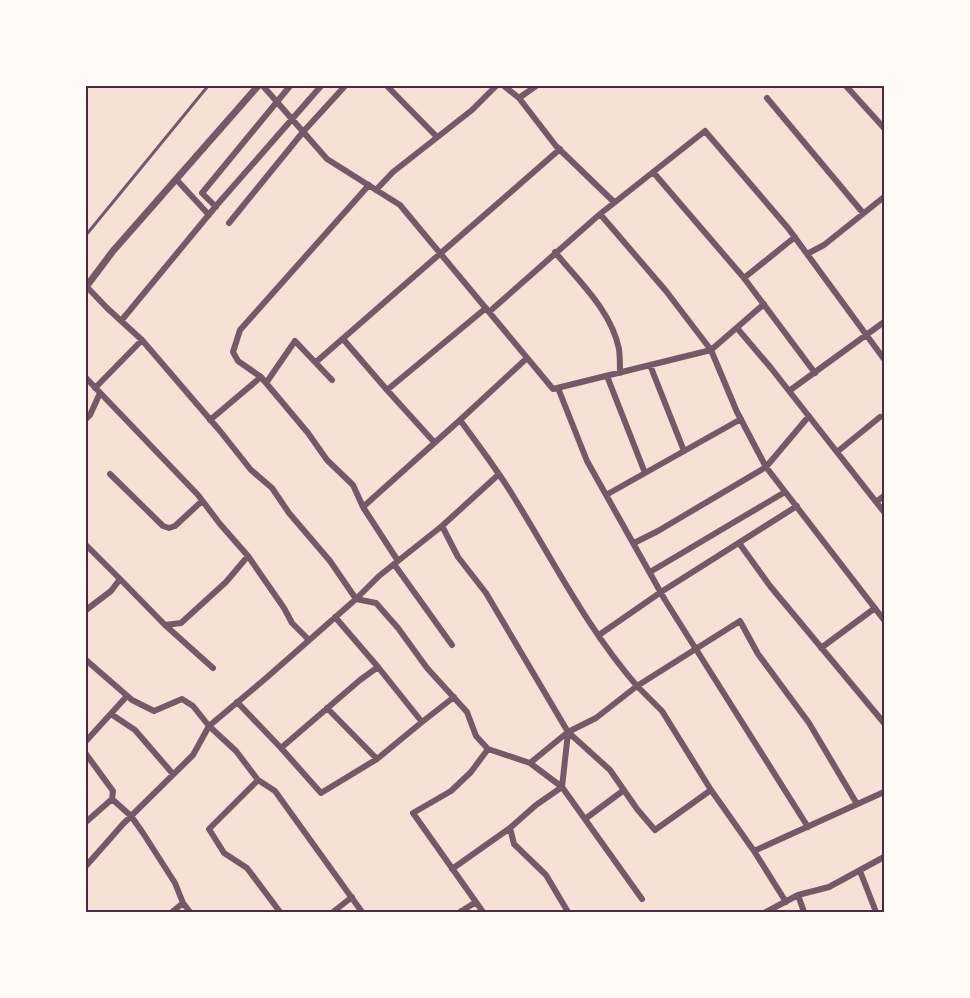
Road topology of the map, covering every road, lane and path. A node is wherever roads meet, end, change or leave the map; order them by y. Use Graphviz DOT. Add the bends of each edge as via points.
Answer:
graph roads {
  1 [pos="208,86"];
  2 [pos="258,86"];
  3 [pos="263,86"];
  4 [pos="290,86"];
  5 [pos="321,86"];
  6 [pos="345,86"];
  7 [pos="387,86"];
  8 [pos="496,86"];
  9 [pos="504,86"];
  10 [pos="536,86"];
  11 [pos="846,86"];
  12 [pos="519,98"];
  13 [pos="768,98"];
  14 [pos="277,101"];
  15 [pos="292,119"];
  16 [pos="885,128"];
  17 [pos="303,132"];
  18 [pos="437,137"];
  19 [pos="560,149"];
  20 [pos="653,172"];
  21 [pos="176,179"];
  22 [pos="369,185"];
  23 [pos="376,190"];
  24 [pos="885,197"];
  25 [pos="614,202"];
  26 [pos="216,207"];
  27 [pos="863,213"];
  28 [pos="600,214"];
  29 [pos="209,215"];
  30 [pos="229,224"];
  31 [pos="86,235"];
  32 [pos="795,237"];
  33 [pos="555,252"];
  34 [pos="440,254"];
  35 [pos="807,254"];
  36 [pos="744,278"];
  37 [pos="86,286"];
  38 [pos="764,304"];
  39 [pos="487,310"];
  40 [pos="121,321"];
  41 [pos="885,322"];
  42 [pos="737,328"];
  43 [pos="867,335"];
  44 [pos="343,339"];
  45 [pos="142,340"];
  46 [pos="711,350"];
  47 [pos="527,358"];
  48 [pos="885,359"];
  49 [pos="316,362"];
  50 [pos="650,365"];
  51 [pos="620,373"];
  52 [pos="815,373"];
  53 [pos="607,376"];
  54 [pos="261,377"];
  55 [pos="86,378"];
  56 [pos="332,380"];
  57 [pos="266,383"];
  58 [pos="558,388"];
  59 [pos="98,390"];
  60 [pos="387,390"];
  61 [pos="789,391"];
  62 [pos="809,416"];
  63 [pos="880,417"];
  64 [pos="86,419"];
  65 [pos="210,420"];
  66 [pos="460,420"];
  67 [pos="741,420"];
  68 [pos="434,442"];
  69 [pos="684,451"];
  70 [pos="837,452"];
  71 [pos="766,467"];
  72 [pos="645,473"];
  73 [pos="110,474"];
  74 [pos="498,475"];
  75 [pos="785,492"];
  76 [pos="606,495"];
  77 [pos="885,496"];
  78 [pos="202,501"];
  79 [pos="876,501"];
  80 [pos="797,506"];
  81 [pos="363,507"];
  82 [pos="885,512"];
  83 [pos="442,526"];
  84 [pos="634,543"];
  85 [pos="739,543"];
  86 [pos="86,545"];
  87 [pos="248,556"];
  88 [pos="396,562"];
  89 [pos="650,572"];
  90 [pos="120,579"];
  91 [pos="661,592"];
  92 [pos="356,598"];
  93 [pos="875,608"];
  94 [pos="86,610"];
  95 [pos="335,617"];
  96 [pos="885,620"];
  97 [pos="165,625"];
  98 [pos="598,636"];
  99 [pos="309,640"];
  100 [pos="452,645"];
  101 [pos="696,648"];
  102 [pos="821,648"];
  103 [pos="86,660"];
  104 [pos="378,667"];
  105 [pos="213,668"];
  106 [pos="638,686"];
  107 [pos="127,696"];
  108 [pos="454,697"];
  109 [pos="237,702"];
  110 [pos="327,708"];
  111 [pos="111,714"];
  112 [pos="422,722"];
  113 [pos="885,723"];
  114 [pos="209,726"];
  115 [pos="568,732"];
  116 [pos="86,741"];
  117 [pos="280,748"];
  118 [pos="488,749"];
  119 [pos="86,754"];
  120 [pos="376,759"];
  121 [pos="530,763"];
  122 [pos="173,774"];
  123 [pos="258,780"];
  124 [pos="562,787"];
  125 [pos="624,790"];
  126 [pos="711,790"];
  127 [pos="884,792"];
  128 [pos="112,799"];
  129 [pos="857,804"];
  130 [pos="131,816"];
  131 [pos="585,819"];
  132 [pos="86,822"];
  133 [pos="808,827"];
  134 [pos="510,828"];
  135 [pos="754,851"];
  136 [pos="885,857"];
  137 [pos="86,866"];
  138 [pos="452,869"];
  139 [pos="860,871"];
  140 [pos="798,895"];
  141 [pos="352,897"];
  142 [pos="642,899"];
  143 [pos="476,902"];
  144 [pos="786,902"];
  145 [pos="183,903"];
  146 [pos="172,912"];
  147 [pos="190,912"];
  148 [pos="280,912"];
  149 [pos="333,912"];
  150 [pos="362,912"];
  151 [pos="460,912"];
  152 [pos="483,912"];
  153 [pos="568,912"];
  154 [pos="766,912"];
  155 [pos="804,912"];
  156 [pos="876,912"];
  1 -- 31 [label="lane"];
  2 -- 21 [label="street"];
  3 -- 14 [label="street"];
  4 -- 14 [label="street"];
  5 -- 15 [label="street"];
  6 -- 17 [label="street"];
  7 -- 18 [label="street"];
  8 -- 18 [label="street"];
  9 -- 12 [label="street"];
  10 -- 12 [label="street"];
  11 -- 16 [label="street"];
  12 -- 19 [label="street"];
  13 -- 27 [label="street"];
  14 -- 15 [label="street"];
  14 -- 26 [label="street" via="202,193"];
  15 -- 17 [label="street"];
  15 -- 26 [label="street"];
  17 -- 22 [label="street" via="327,159"];
  17 -- 30 [label="street"];
  18 -- 23 [label="street"];
  19 -- 25 [label="street"];
  19 -- 34 [label="street"];
  20 -- 25 [label="street"];
  20 -- 32 [label="street" via="705,131"];
  20 -- 36 [label="street"];
  21 -- 29 [label="street"];
  21 -- 37 [label="street"];
  22 -- 23 [label="street"];
  22 -- 54 [label="street" via="240,330 235,357"];
  23 -- 34 [label="street" via="400,205"];
  24 -- 27 [label="street"];
  25 -- 28 [label="street"];
  26 -- 29 [label="street"];
  27 -- 35 [label="street"];
  28 -- 33 [label="street"];
  28 -- 46 [label="street"];
  29 -- 40 [label="street"];
  32 -- 35 [label="street"];
  32 -- 36 [label="street"];
  33 -- 39 [label="street"];
  33 -- 51 [label="street" via="611,326 619,350"];
  34 -- 39 [label="street"];
  34 -- 44 [label="street"];
  35 -- 43 [label="street"];
  36 -- 38 [label="street"];
  37 -- 40 [label="street"];
  38 -- 42 [label="street"];
  38 -- 52 [label="street"];
  39 -- 47 [label="street"];
  39 -- 60 [label="street"];
  40 -- 45 [label="street"];
  41 -- 43 [label="street"];
  42 -- 46 [label="street"];
  42 -- 61 [label="street"];
  43 -- 48 [label="street"];
  43 -- 52 [label="street"];
  44 -- 49 [label="street"];
  44 -- 60 [label="street"];
  45 -- 59 [label="street"];
  45 -- 65 [label="street"];
  46 -- 50 [label="street"];
  46 -- 67 [label="street"];
  47 -- 58 [label="street" via="553,389"];
  47 -- 66 [label="street"];
  49 -- 56 [label="street"];
  49 -- 57 [label="street" via="296,341"];
  50 -- 51 [label="street"];
  50 -- 69 [label="street"];
  51 -- 53 [label="street"];
  52 -- 61 [label="street"];
  53 -- 58 [label="street"];
  53 -- 72 [label="street"];
  54 -- 57 [label="street"];
  54 -- 65 [label="street"];
  55 -- 59 [label="street"];
  57 -- 81 [label="street" via="327,460 353,485"];
  58 -- 76 [label="street" via="587,461"];
  59 -- 64 [label="street"];
  59 -- 78 [label="street"];
  60 -- 68 [label="street"];
  61 -- 62 [label="street"];
  62 -- 70 [label="street"];
  62 -- 71 [label="street"];
  63 -- 70 [label="street"];
  65 -- 92 [label="street" via="251,470 272,488"];
  66 -- 68 [label="street"];
  66 -- 74 [label="street"];
  67 -- 69 [label="street"];
  67 -- 71 [label="street"];
  68 -- 81 [label="street"];
  69 -- 72 [label="street"];
  70 -- 79 [label="street"];
  71 -- 75 [label="street"];
  71 -- 84 [label="street"];
  72 -- 76 [label="street"];
  73 -- 78 [label="street" via="169,528"];
  74 -- 83 [label="street"];
  74 -- 98 [label="street"];
  75 -- 80 [label="street"];
  75 -- 89 [label="street"];
  76 -- 84 [label="street"];
  77 -- 79 [label="street"];
  78 -- 87 [label="street"];
  79 -- 82 [label="street"];
  80 -- 85 [label="street"];
  80 -- 93 [label="street"];
  81 -- 88 [label="street"];
  83 -- 88 [label="street"];
  83 -- 115 [label="street"];
  84 -- 89 [label="street"];
  85 -- 91 [label="street"];
  85 -- 102 [label="street"];
  86 -- 90 [label="street"];
  87 -- 97 [label="street" via="181,623"];
  87 -- 99 [label="street" via="292,623"];
  88 -- 92 [label="street"];
  88 -- 100 [label="street"];
  89 -- 91 [label="street"];
  90 -- 94 [label="street"];
  90 -- 97 [label="street"];
  91 -- 98 [label="street"];
  91 -- 101 [label="street"];
  92 -- 95 [label="street"];
  92 -- 108 [label="street" via="376,603"];
  93 -- 96 [label="street"];
  93 -- 102 [label="street"];
  95 -- 99 [label="street"];
  95 -- 104 [label="street"];
  97 -- 105 [label="street"];
  98 -- 106 [label="street"];
  99 -- 109 [label="street"];
  101 -- 106 [label="street"];
  101 -- 129 [label="street" via="740,621 758,654 809,723"];
  101 -- 133 [label="street"];
  102 -- 113 [label="street"];
  103 -- 107 [label="street"];
  104 -- 110 [label="street"];
  104 -- 112 [label="street"];
  106 -- 115 [label="street" via="596,718"];
  106 -- 126 [label="street" via="662,711"];
  107 -- 111 [label="street"];
  107 -- 114 [label="street" via="154,711 182,699"];
  108 -- 112 [label="street"];
  108 -- 118 [label="street"];
  109 -- 114 [label="street"];
  109 -- 117 [label="street"];
  110 -- 117 [label="street"];
  110 -- 120 [label="street"];
  111 -- 116 [label="street"];
  111 -- 122 [label="street" via="135,730"];
  112 -- 120 [label="street"];
  114 -- 122 [label="street" via="193,755"];
  114 -- 123 [label="street" via="236,751"];
  115 -- 121 [label="street"];
  115 -- 124 [label="street"];
  115 -- 125 [label="street" via="610,770"];
  117 -- 120 [label="street" via="321,793"];
  118 -- 121 [label="street"];
  118 -- 138 [label="street" via="451,791 413,813"];
  119 -- 128 [label="street" via="113,791"];
  121 -- 124 [label="street"];
  122 -- 130 [label="street"];
  123 -- 141 [label="street" via="275,791"];
  123 -- 148 [label="street" via="209,829 224,854 247,868"];
  124 -- 131 [label="street"];
  124 -- 134 [label="street"];
  125 -- 126 [label="street" via="655,830"];
  125 -- 131 [label="street"];
  126 -- 135 [label="street"];
  127 -- 129 [label="street"];
  128 -- 130 [label="street"];
  128 -- 132 [label="street"];
  129 -- 133 [label="street"];
  130 -- 137 [label="street"];
  130 -- 145 [label="street" via="175,883"];
  131 -- 142 [label="street"];
  133 -- 135 [label="street"];
  134 -- 138 [label="street"];
  134 -- 153 [label="street" via="514,844 546,875"];
  135 -- 144 [label="street"];
  136 -- 139 [label="street"];
  138 -- 143 [label="street"];
  139 -- 140 [label="street" via="829,887"];
  139 -- 156 [label="street"];
  140 -- 144 [label="street"];
  140 -- 155 [label="street"];
  141 -- 149 [label="street"];
  141 -- 150 [label="street"];
  143 -- 151 [label="street"];
  143 -- 152 [label="street"];
  144 -- 154 [label="street"];
  145 -- 146 [label="street"];
  145 -- 147 [label="street"];
}
